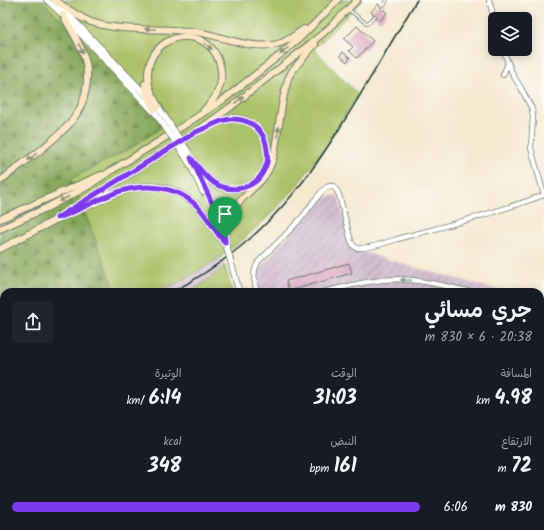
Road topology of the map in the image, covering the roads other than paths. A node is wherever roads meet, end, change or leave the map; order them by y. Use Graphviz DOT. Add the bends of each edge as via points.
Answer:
graph roads {
  1 [pos="47,0"];
  2 [pos="55,0"];
  3 [pos="338,0"];
  4 [pos="357,0"];
  5 [pos="388,0"];
  6 [pos="489,0"];
  7 [pos="348,9"];
  8 [pos="383,9"];
  9 [pos="492,12"];
  10 [pos="63,15"];
  11 [pos="323,15"];
  12 [pos="375,16"];
  13 [pos="328,29"];
  14 [pos="217,36"];
  15 [pos="506,56"];
  16 [pos="508,63"];
  17 [pos="503,75"];
  18 [pos="147,96"];
  19 [pos="158,112"];
  20 [pos="190,121"];
  21 [pos="196,132"];
  22 [pos="189,156"];
  23 [pos="191,166"];
  24 [pos="109,172"];
  25 [pos="200,175"];
  26 [pos="0,181"];
  27 [pos="253,188"];
  28 [pos="544,195"];
  29 [pos="57,218"];
  30 [pos="0,219"];
  31 [pos="0,229"];
  32 [pos="225,242"];
  33 [pos="0,249"];
  34 [pos="238,288"];
  35 [pos="256,288"];
  36 [pos="340,288"];
  37 [pos="453,288"];
  1 -- 10 [label="street"];
  14 -- 2 [label="main road, one-way" via="197,32 134,29 91,22 75,15"];
  2 -- 18 [label="street"];
  3 -- 11 [label="main road"];
  4 -- 7 [label="main road"];
  5 -- 8 [label="lane"];
  6 -- 9 [label="street"];
  7 -- 12 [label="lane" via="366,23"];
  7 -- 13 [label="main road"];
  10 -- 19 [label="street"];
  10 -- 26 [label="main road, one-way" via="84,57 87,80 82,102 72,122 64,130"];
  11 -- 14 [label="main road" via="293,37 273,45 241,43"];
  11 -- 20 [label="main road, one-way" via="250,79"];
  21 -- 13 [label="main road, one-way"];
  27 -- 13 [label="main road, one-way" via="263,179 272,163 288,79"];
  14 -- 18 [label="main road" via="178,34 156,45 148,56 145,68"];
  15 -- 16 [label="street"];
  16 -- 17 [label="street"];
  16 -- 28 [label="street" via="532,109 531,148"];
  18 -- 19 [label="main road"];
  19 -- 20 [label="main road, one-way" via="149,87 150,60 159,48 172,39 186,37 198,40 216,55 222,79 214,99"];
  19 -- 22 [label="street, bridge"];
  20 -- 24 [label="main road"];
  21 -- 22 [label="main road" via="230,119 247,121 264,137 267,149 265,168 254,182 245,188 233,189 213,183"];
  21 -- 29 [label="main road"];
  22 -- 23 [label="street"];
  22 -- 25 [label="street"];
  23 -- 25 [label="main road"];
  23 -- 32 [label="street"];
  24 -- 30 [label="main road"];
  24 -- 31 [label="main road, one-way" via="91,185"];
  25 -- 27 [label="main road" via="211,186 227,192 241,192"];
  25 -- 32 [label="street"];
  27 -- 32 [label="main road" via="233,210"];
  28 -- 35 [label="street" via="370,247 358,248 351,241 338,191 329,186 259,261 254,271"];
  29 -- 32 [label="main road" via="119,192 140,187 159,187 175,192 197,206"];
  29 -- 33 [label="main road"];
  32 -- 34 [label="street, bridge"];
  37 -- 36 [label="street, one-way" via="411,280 388,279"];
}
